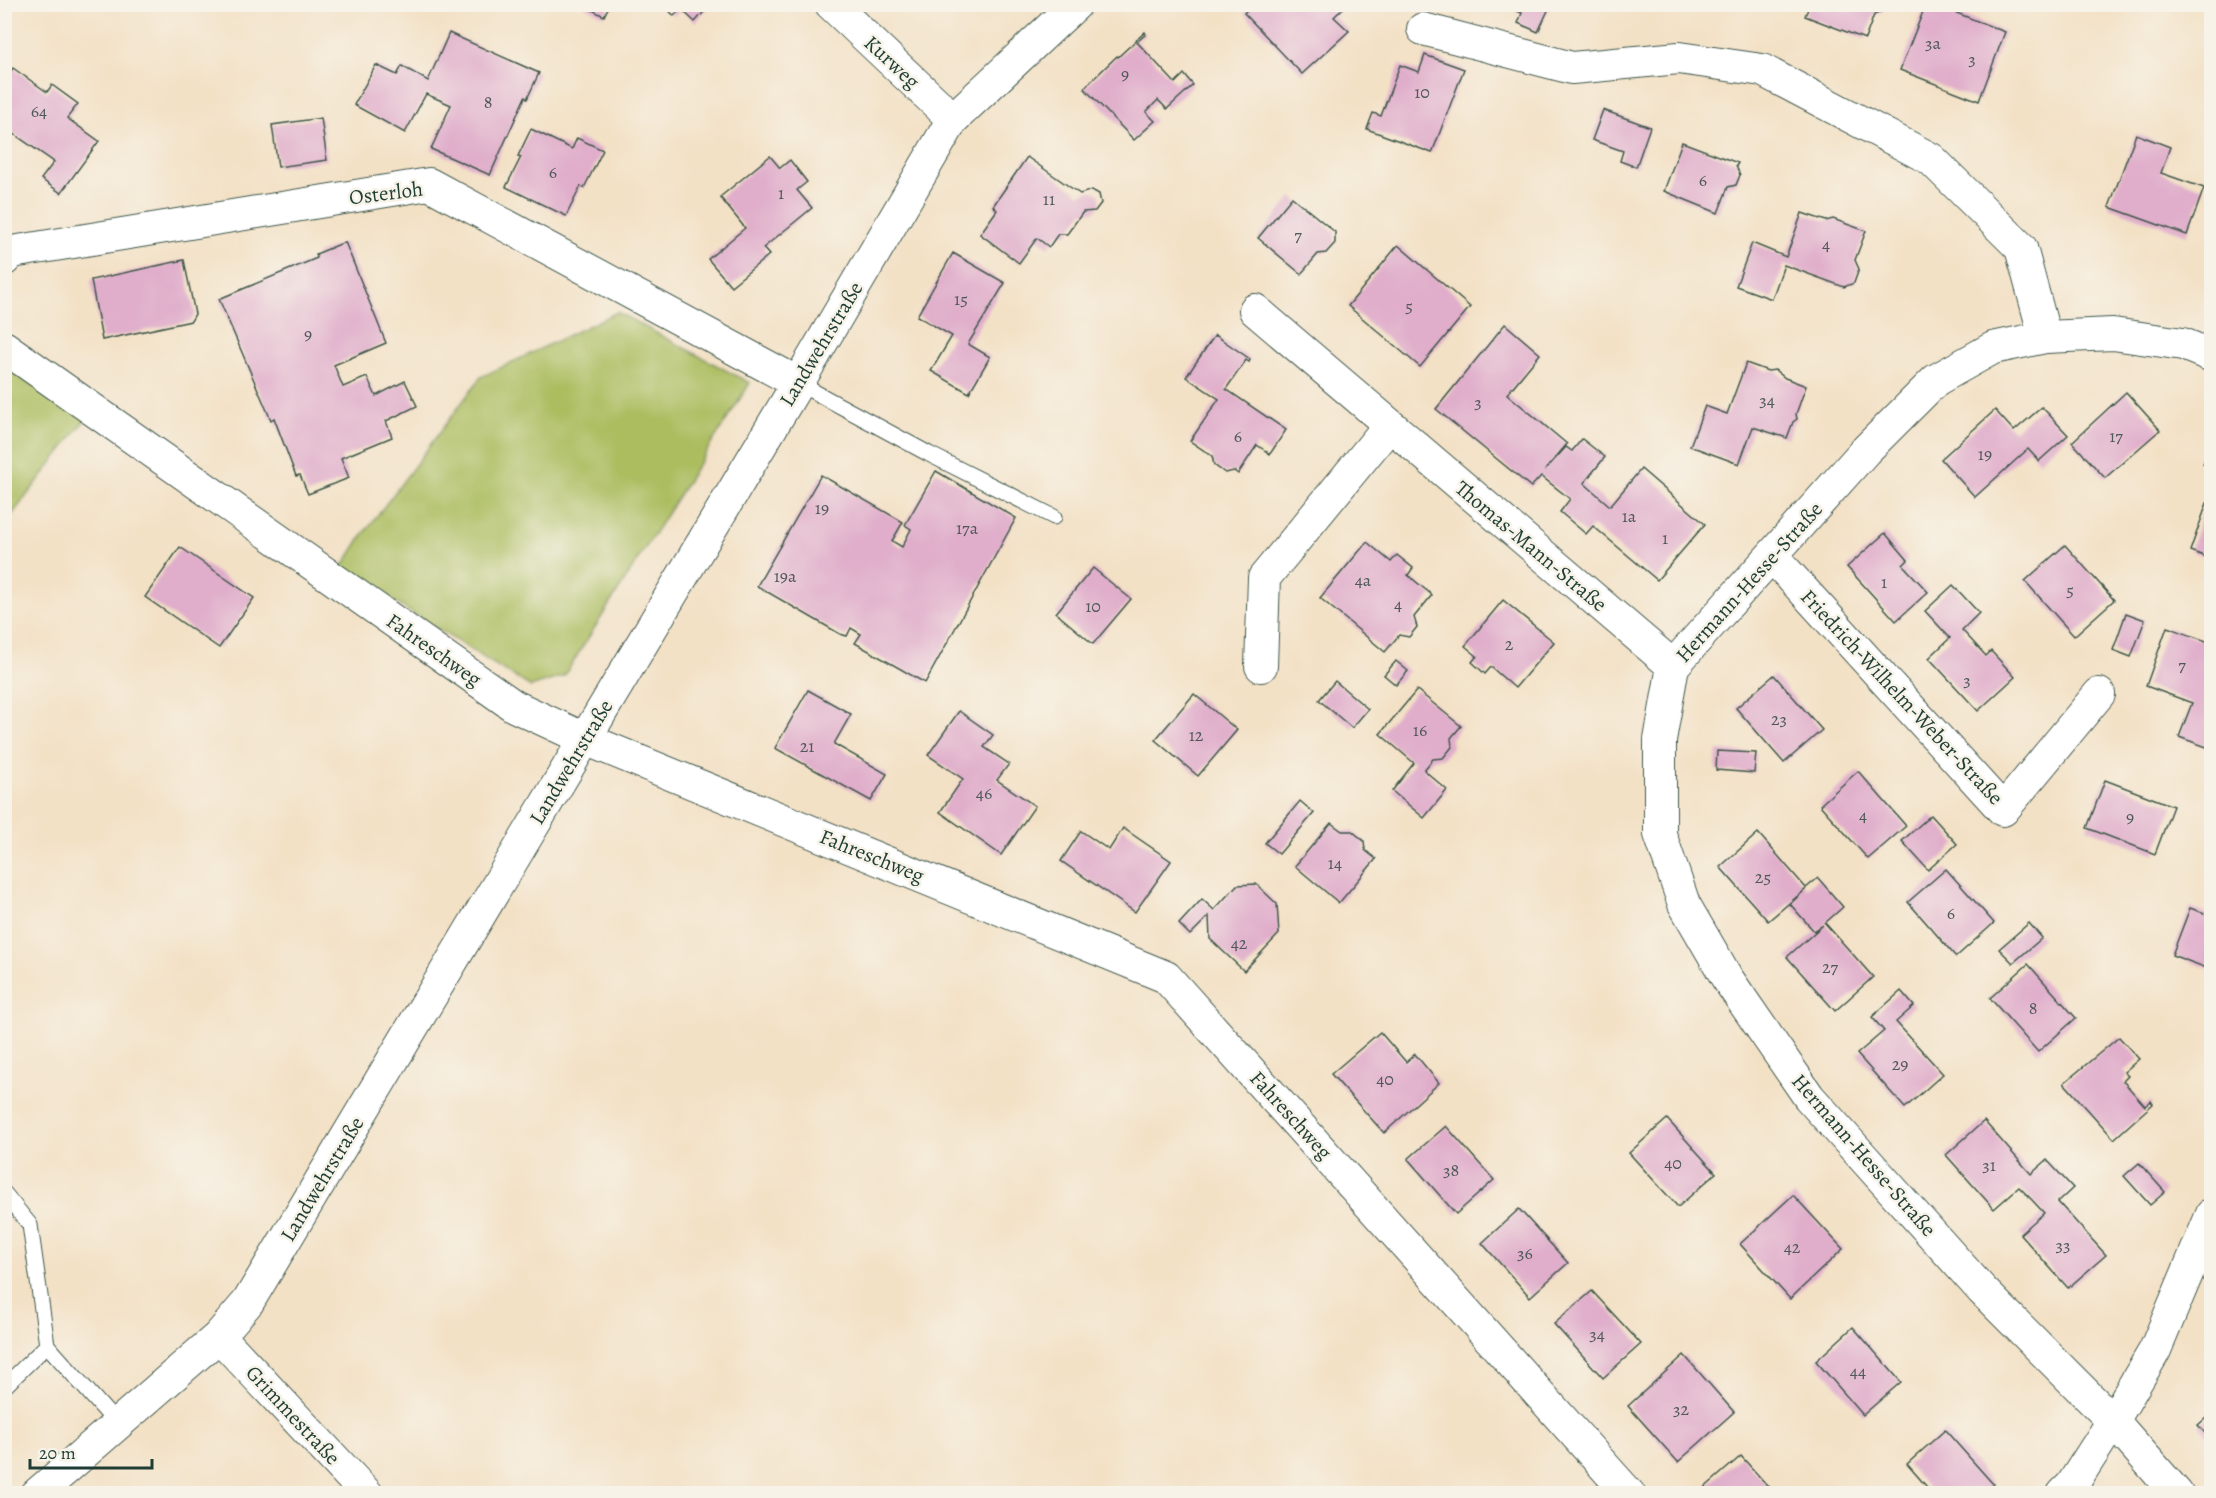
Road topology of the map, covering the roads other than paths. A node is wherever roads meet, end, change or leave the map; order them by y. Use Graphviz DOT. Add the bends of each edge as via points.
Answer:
graph roads {
  1 [pos="831,4"];
  2 [pos="1076,4"];
  3 [pos="1423,29"];
  4 [pos="953,119"];
  5 [pos="4,260"];
  6 [pos="1255,310"];
  7 [pos="2045,337"];
  8 [pos="4,346"];
  9 [pos="2211,356"];
  10 [pos="798,383"];
  11 [pos="1389,426"];
  12 [pos="1054,517"];
  13 [pos="1772,556"];
  14 [pos="1261,666"];
  15 [pos="1673,666"];
  16 [pos="2099,694"];
  17 [pos="585,739"];
  18 [pos="4,1193"];
  19 [pos="2211,1214"];
  20 [pos="219,1336"];
  21 [pos="47,1345"];
  22 [pos="4,1387"];
  23 [pos="2113,1422"];
  24 [pos="117,1424"];
  25 [pos="37,1494"];
  26 [pos="367,1494"];
  27 [pos="1629,1494"];
  28 [pos="2063,1494"];
  29 [pos="2177,1494"];
  1 -- 4 [label="street, Kurweg"];
  2 -- 4 [label="street, Landwehrstraße"];
  3 -- 7 [label="street" via="1572,68 1679,58 1762,70 1931,159 2021,249"];
  4 -- 10 [label="street, Landwehrstraße"];
  5 -- 10 [label="street, Osterloh" via="12,252 429,184"];
  6 -- 11 [label="street, Thomas-Mann-Straße"];
  7 -- 9 [label="street, Hermann-Hesse-Straße" via="2113,334 2183,344"];
  7 -- 13 [label="street, Hermann-Hesse-Straße" via="1993,348 1936,380 1865,451"];
  8 -- 17 [label="street, Fahreschweg" via="514,706"];
  10 -- 12 [label="lane"];
  10 -- 17 [label="street, Landwehrstraße"];
  11 -- 14 [label="street" via="1264,578"];
  11 -- 15 [label="street, Thomas-Mann-Straße"];
  13 -- 15 [label="street, Hermann-Hesse-Straße"];
  13 -- 16 [label="street, Friedrich-Wilhelm-Weber-Straße" via="2002,810"];
  15 -- 23 [label="street, Hermann-Hesse-Straße" via="1660,740 1660,834 1684,904 1721,968 1809,1097 1982,1290"];
  17 -- 20 [label="street, Landwehrstraße" via="248,1302"];
  17 -- 27 [label="street, Fahreschweg" via="1166,977"];
  18 -- 21 [label="lane" via="30,1225"];
  19 -- 23 [label="street" via="2155,1350"];
  20 -- 24 [label="street, Landwehrstraße"];
  20 -- 26 [label="street, Grimmestraße"];
  21 -- 22 [label="lane"];
  21 -- 24 [label="lane"];
  23 -- 28 [label="street"];
  23 -- 29 [label="street, Hermann-Hesse-Straße"];
  24 -- 25 [label="street, Landwehrstraße"];
}
